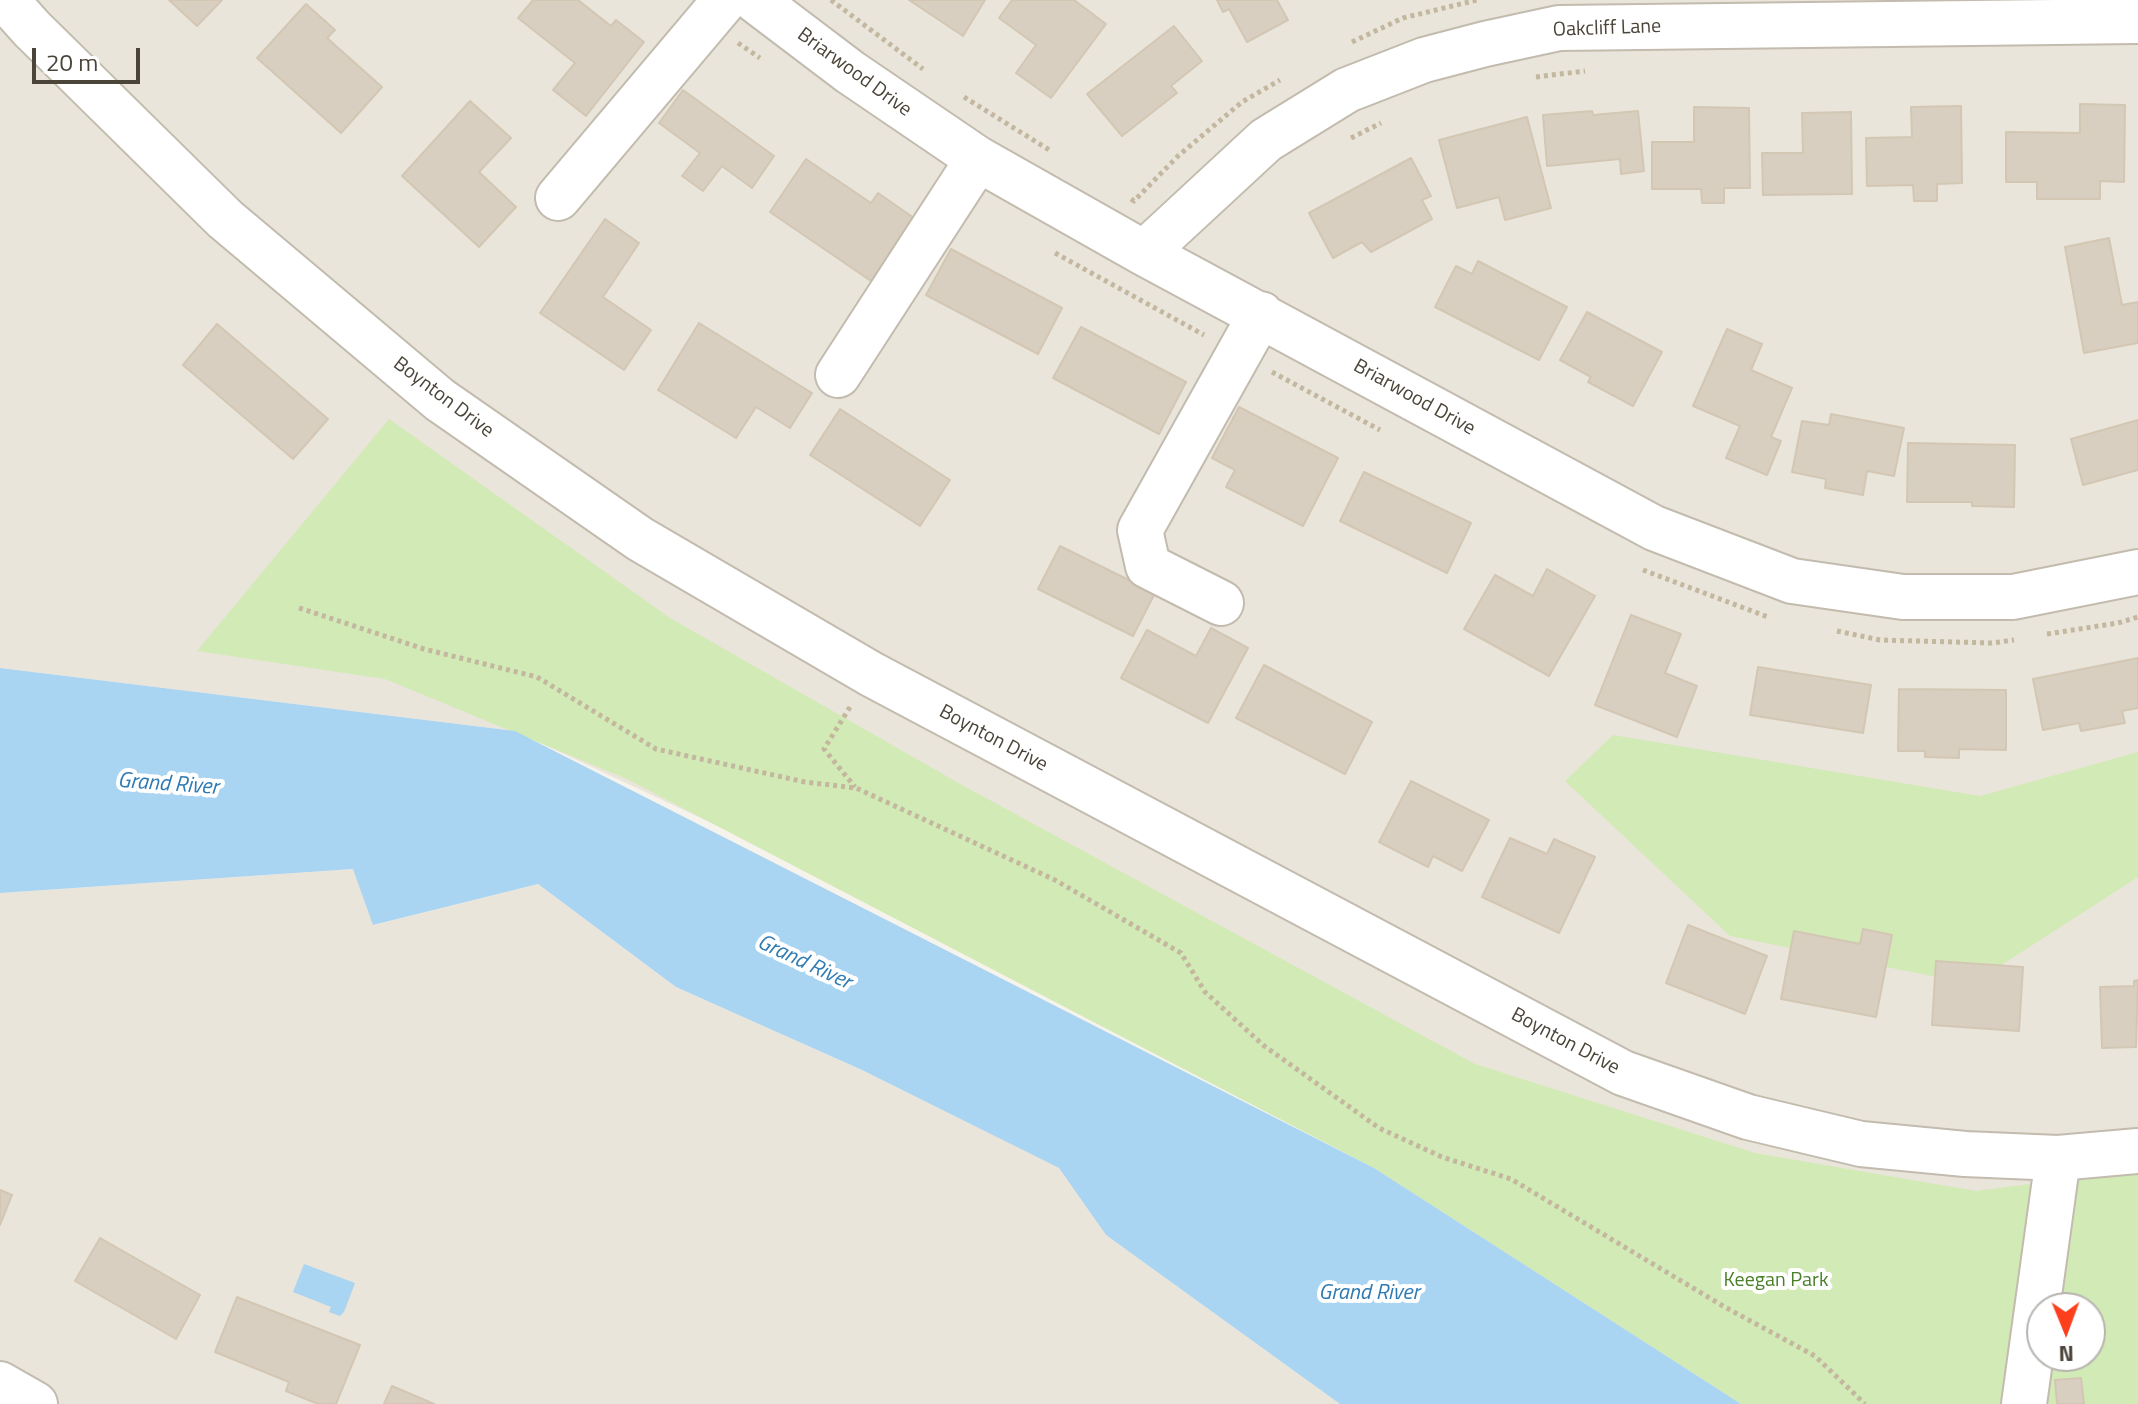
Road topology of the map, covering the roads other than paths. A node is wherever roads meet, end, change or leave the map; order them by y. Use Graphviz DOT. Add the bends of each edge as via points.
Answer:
graph roads {
  1 [pos="6,0"];
  2 [pos="725,0"];
  3 [pos="755,0"];
  4 [pos="2138,21"];
  5 [pos="978,159"];
  6 [pos="558,198"];
  7 [pos="1144,253"];
  8 [pos="1261,314"];
  9 [pos="838,375"];
  10 [pos="2138,572"];
  11 [pos="1221,603"];
  12 [pos="2138,1151"];
  13 [pos="2058,1158"];
  14 [pos="0,1384"];
  15 [pos="35,1404"];
  16 [pos="2024,1404"];
  1 -- 13 [label="street, Boynton Drive" via="225,219 440,400 640,539 871,674 1623,1073 1748,1117 1861,1144"];
  2 -- 6 [label="street"];
  3 -- 5 [label="street, Briarwood Drive"];
  4 -- 7 [label="street, Oakcliff Lane" via="1559,28 1485,44 1424,60 1347,90 1266,140"];
  5 -- 7 [label="street, Briarwood Drive"];
  5 -- 9 [label="street"];
  7 -- 8 [label="street, Briarwood Drive"];
  8 -- 10 [label="street, Briarwood Drive" via="1654,528 1792,581 1903,597 2013,597"];
  8 -- 11 [label="street" via="1140,530 1148,566"];
  12 -- 13 [label="street, Boynton Drive"];
  13 -- 16 [label="street"];
  14 -- 15 [label="street"];
}
